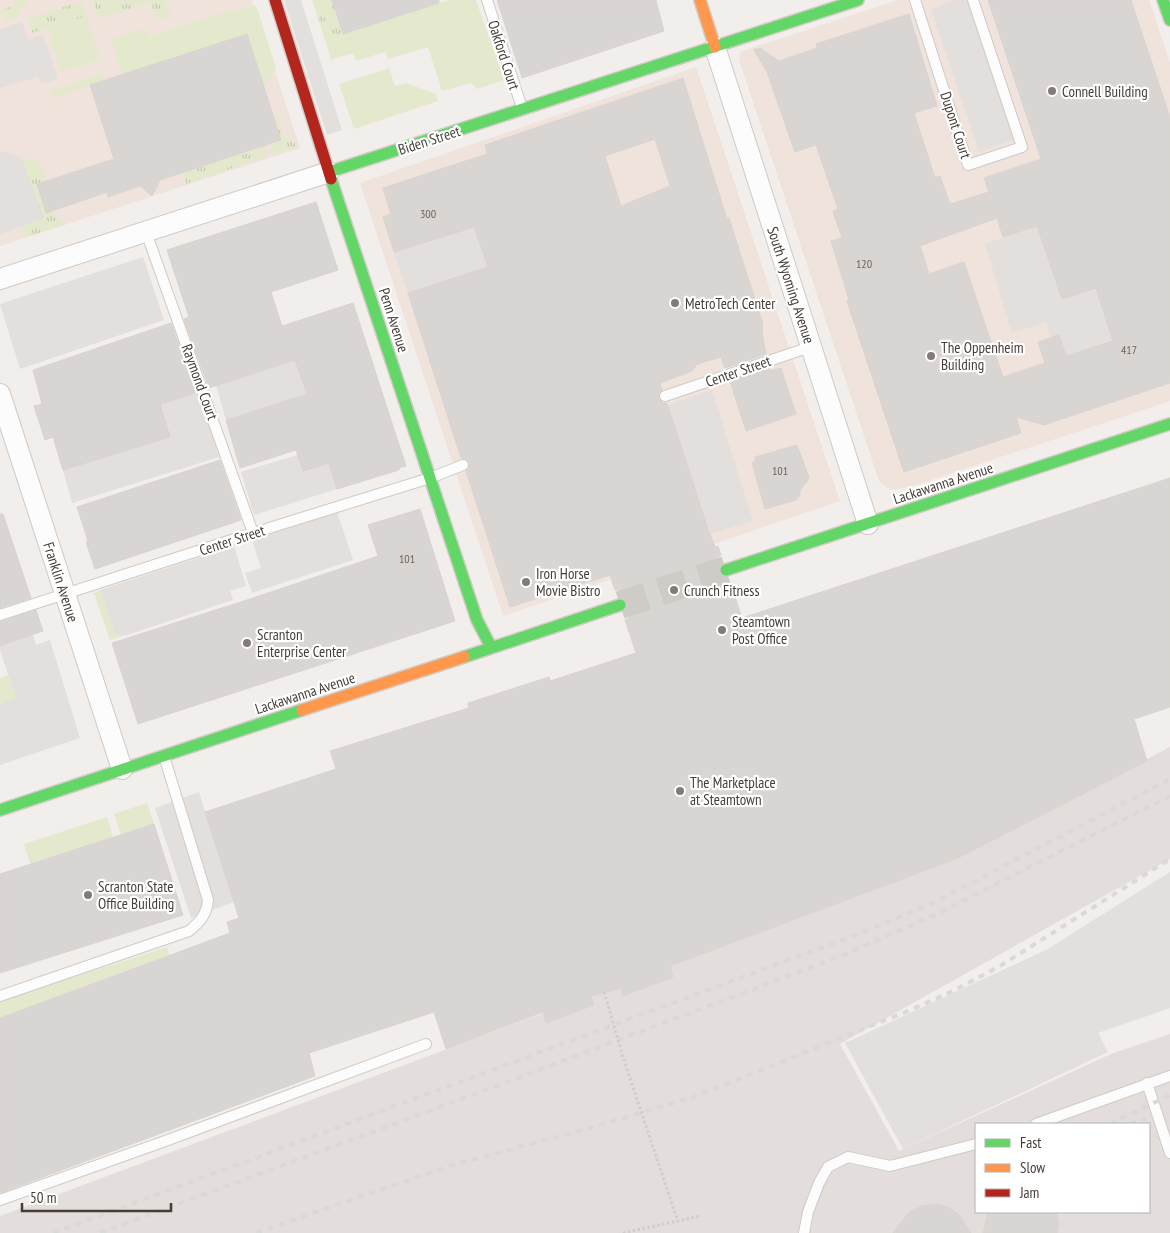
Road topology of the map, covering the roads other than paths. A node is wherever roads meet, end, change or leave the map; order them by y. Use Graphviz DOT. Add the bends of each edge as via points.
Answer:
graph roads {
  1 [pos="275,0"];
  2 [pos="487,0"];
  3 [pos="700,0"];
  4 [pos="858,0"];
  5 [pos="916,0"];
  6 [pos="973,0"];
  7 [pos="1163,0"];
  8 [pos="1170,20"];
  9 [pos="715,47"];
  10 [pos="522,109"];
  11 [pos="329,172"];
  12 [pos="146,232"];
  13 [pos="0,279"];
  14 [pos="810,347"];
  15 [pos="0,394"];
  16 [pos="665,396"];
  17 [pos="1170,424"];
  18 [pos="463,465"];
  19 [pos="430,478"];
  20 [pos="868,524"];
  21 [pos="253,533"];
  22 [pos="726,570"];
  23 [pos="65,594"];
  24 [pos="620,605"];
  25 [pos="0,615"];
  26 [pos="491,647"];
  27 [pos="164,755"];
  28 [pos="122,769"];
  29 [pos="0,810"];
  30 [pos="0,996"];
  31 [pos="426,1044"];
  32 [pos="1170,1076"];
  33 [pos="1146,1083"];
  34 [pos="1039,1123"];
  35 [pos="975,1144"];
  36 [pos="1170,1153"];
  37 [pos="0,1200"];
  38 [pos="804,1233"];
  1 -- 11 [label="main road, Penn Avenue"];
  2 -- 10 [label="lane, Oakford Court"];
  3 -- 9 [label="main road"];
  4 -- 9 [label="main road, Biden Street"];
  5 -- 6 [label="lane, Dupont Court" via="968,165 1022,147"];
  7 -- 8 [label="main road"];
  9 -- 10 [label="main road, Biden Street"];
  9 -- 14 [label="street, South Wyoming Avenue"];
  10 -- 11 [label="main road, Biden Street"];
  11 -- 12 [label="street, Biden Street"];
  11 -- 19 [label="main road, Penn Avenue"];
  12 -- 13 [label="street, Biden Street"];
  12 -- 21 [label="lane, Raymond Court"];
  14 -- 16 [label="lane, Center Street"];
  14 -- 20 [label="street, South Wyoming Avenue"];
  15 -- 23 [label="street, Franklin Avenue"];
  17 -- 20 [label="main road, Lackawanna Avenue"];
  18 -- 19 [label="lane, Center Street"];
  19 -- 21 [label="lane, Center Street"];
  19 -- 26 [label="main road, Penn Avenue" via="477,620"];
  20 -- 22 [label="main road, Lackawanna Avenue"];
  21 -- 23 [label="lane, Center Street"];
  23 -- 25 [label="lane, Center Street"];
  23 -- 28 [label="street, Franklin Avenue"];
  24 -- 26 [label="main road, Lackawanna Avenue"];
  26 -- 27 [label="main road, Lackawanna Avenue"];
  27 -- 28 [label="main road, Lackawanna Avenue"];
  27 -- 30 [label="lane" via="208,900 201,921 190,931"];
  28 -- 29 [label="main road, Lackawanna Avenue"];
  31 -- 37 [label="lane"];
  32 -- 33 [label="lane"];
  33 -- 34 [label="lane"];
  33 -- 36 [label="lane"];
  35 -- 38 [label="lane" via="890,1166 848,1157 828,1167 808,1212"];
}
